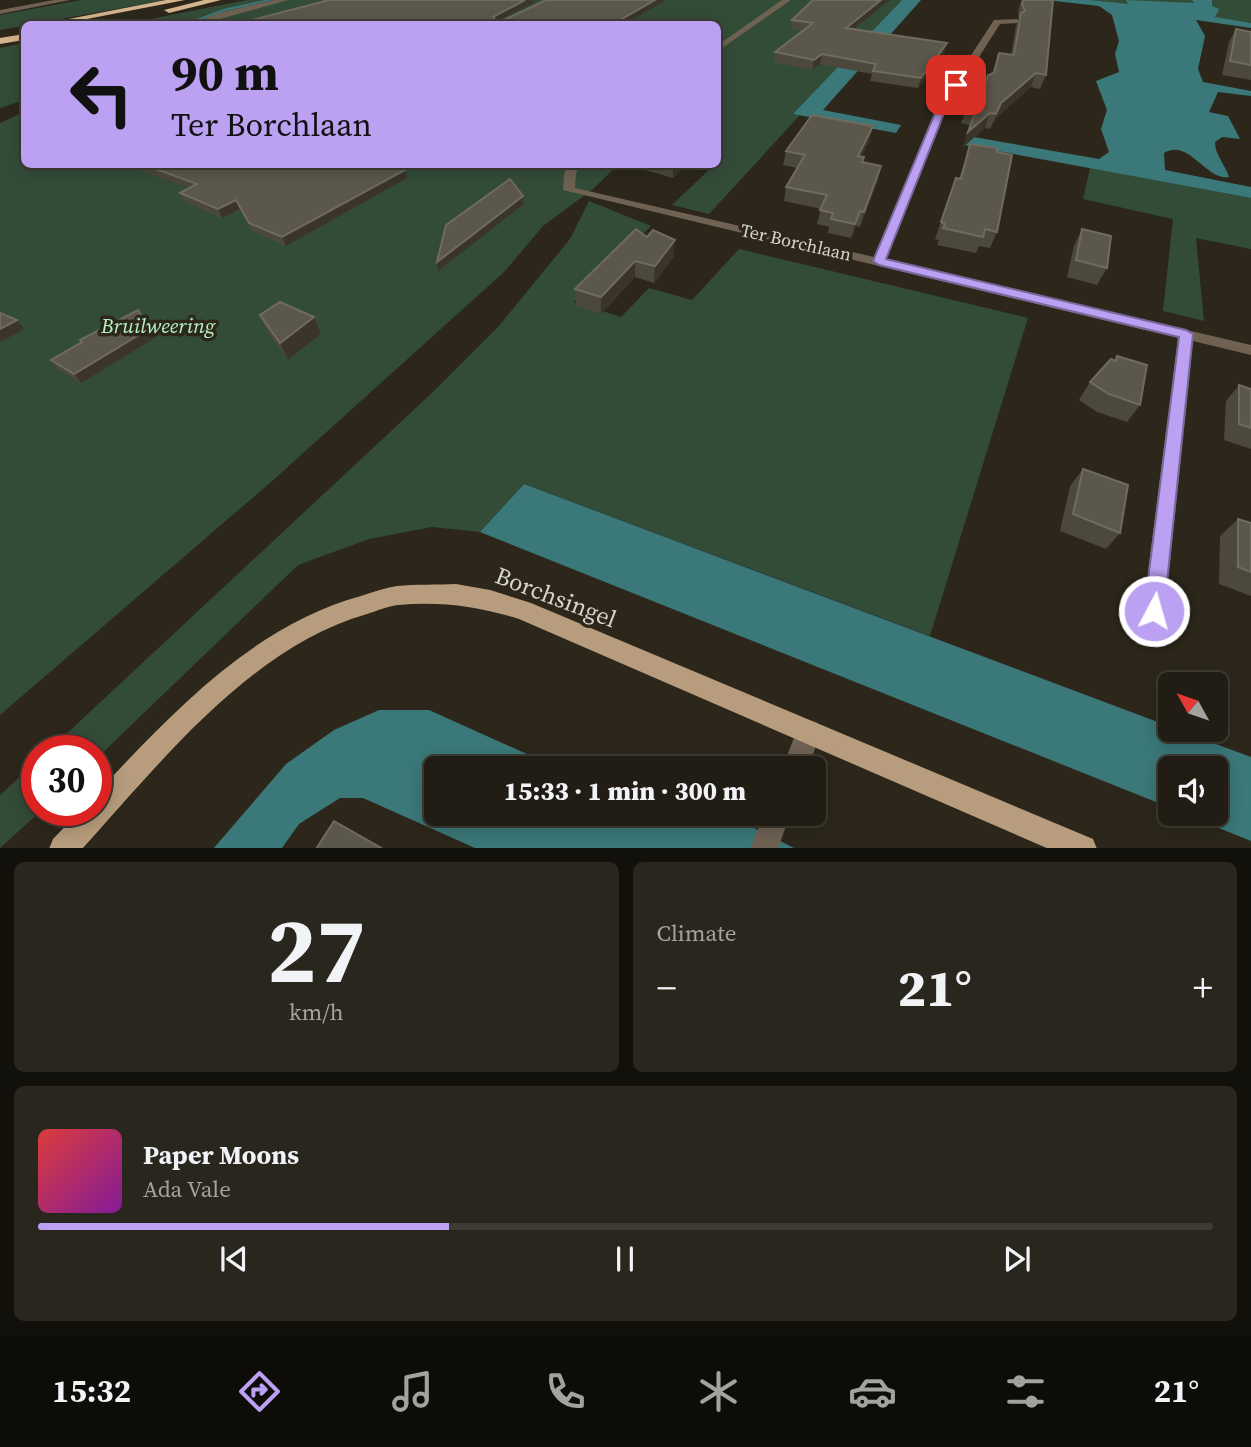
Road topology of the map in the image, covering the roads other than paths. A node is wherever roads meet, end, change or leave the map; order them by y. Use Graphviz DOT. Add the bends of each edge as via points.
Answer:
graph roads {
  1 [pos="66,0"];
  2 [pos="181,0"];
  3 [pos="217,0"];
  4 [pos="284,0"];
  5 [pos="787,0"];
  6 [pos="0,12"];
  7 [pos="65,21"];
  8 [pos="107,21"];
  9 [pos="204,21"];
  10 [pos="1015,21"];
  11 [pos="21,30"];
  12 [pos="0,33"];
  13 [pos="21,38"];
  14 [pos="0,41"];
  15 [pos="721,47"];
  16 [pos="573,168"];
  17 [pos="879,261"];
  18 [pos="1186,334"];
  19 [pos="1251,350"];
  20 [pos="1154,611"];
  21 [pos="810,732"];
  22 [pos="800,756"];
  23 [pos="772,826"];
  24 [pos="64,848"];
  25 [pos="764,848"];
  26 [pos="1081,848"];
  1 -- 6 [label="street"];
  2 -- 7 [label="highway"];
  3 -- 8 [label="highway"];
  4 -- 9 [label="street"];
  5 -- 15 [label="street"];
  10 -- 17 [label="street" via="998,22 943,106"];
  11 -- 12 [label="highway"];
  13 -- 14 [label="highway"];
  16 -- 17 [label="street, Ter Borchlaan" via="569,190"];
  17 -- 18 [label="street, Ter Borchlaan"];
  18 -- 19 [label="street, Ter Borchlaan"];
  18 -- 20 [label="street"];
  21 -- 22 [label="street"];
  21 -- 24 [label="main road, Borchsingel" via="523,610 456,594 401,595 328,615 254,660 212,694"];
  21 -- 26 [label="main road, Borchsingel"];
  23 -- 25 [label="street"];
}
